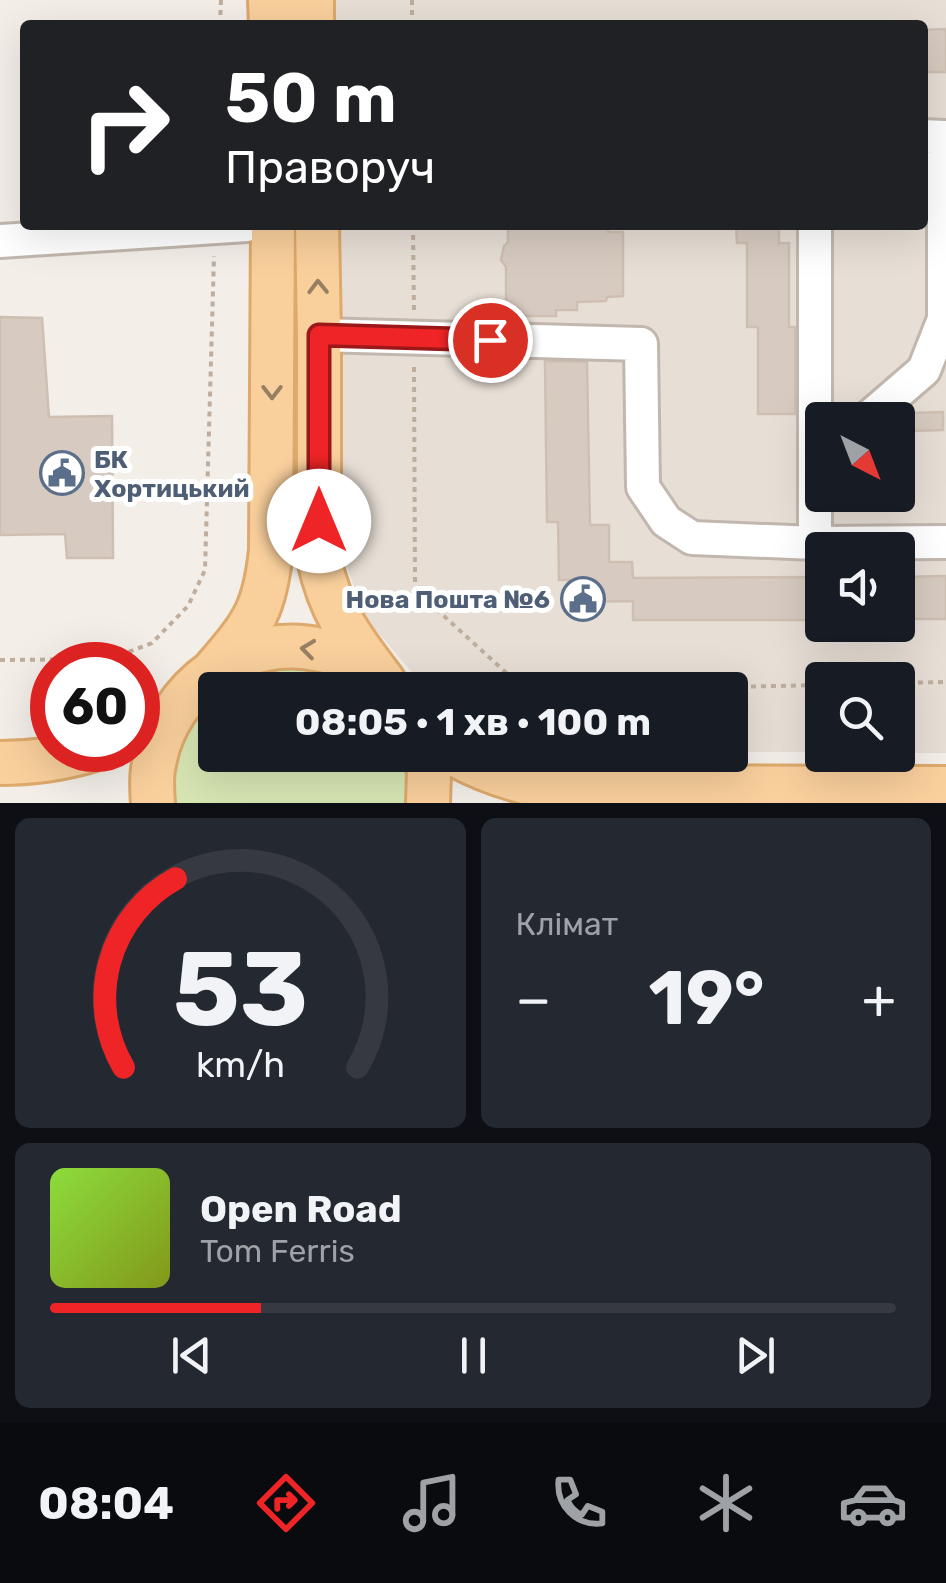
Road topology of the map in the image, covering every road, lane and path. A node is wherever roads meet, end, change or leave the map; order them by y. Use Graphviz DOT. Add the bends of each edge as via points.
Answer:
graph roads {
  1 [pos="928,136"];
  2 [pos="169,230"];
  3 [pos="231,230"];
  4 [pos="273,230"];
  5 [pos="317,230"];
  6 [pos="413,230"];
  7 [pos="815,230"];
  8 [pos="0,241"];
  9 [pos="319,335"];
  10 [pos="414,338"];
  11 [pos="818,402"];
  12 [pos="887,402"];
  13 [pos="915,542"];
  14 [pos="946,542"];
  15 [pos="805,543"];
  16 [pos="0,660"];
  17 [pos="216,668"];
  18 [pos="369,672"];
  19 [pos="377,672"];
  20 [pos="505,672"];
  21 [pos="946,682"];
  22 [pos="915,683"];
  23 [pos="805,685"];
  24 [pos="748,687"];
  25 [pos="180,702"];
  26 [pos="160,715"];
  27 [pos="30,762"];
  28 [pos="0,763"];
  29 [pos="429,772"];
  30 [pos="494,772"];
  31 [pos="545,787"];
  32 [pos="946,788"];
  33 [pos="153,803"];
  34 [pos="428,803"];
  35 [pos="505,803"];
  1 -- 12 [label="lane" via="944,137 944,319 924,370"];
  2 -- 8 [label="lane"];
  3 -- 16 [label="path" via="205,570 188,606 152,643 110,659"];
  4 -- 17 [label="main road, one-way" via="268,578 248,631"];
  9 -- 5 [label="main road, one-way"];
  6 -- 10 [label="path"];
  7 -- 11 [label="lane"];
  9 -- 10 [label="lane"];
  9 -- 19 [label="main road" via="319,558 334,612"];
  10 -- 15 [label="lane" via="642,344 643,487 666,520 692,538"];
  10 -- 20 [label="path" via="415,582"];
  13 -- 14 [label="lane"];
  18 -- 17 [label="main road, one-way" via="320,649 284,646"];
  17 -- 25 [label="main road"];
  21 -- 22 [label="path"];
  23 -- 24 [label="path"];
  25 -- 26 [label="main road"];
  25 -- 33 [label="main road" via="162,732"];
  27 -- 28 [label="main road"];
  29 -- 34 [label="main road"];
  30 -- 31 [label="main road"];
  31 -- 32 [label="main road"];
  31 -- 35 [label="main road"];
}
